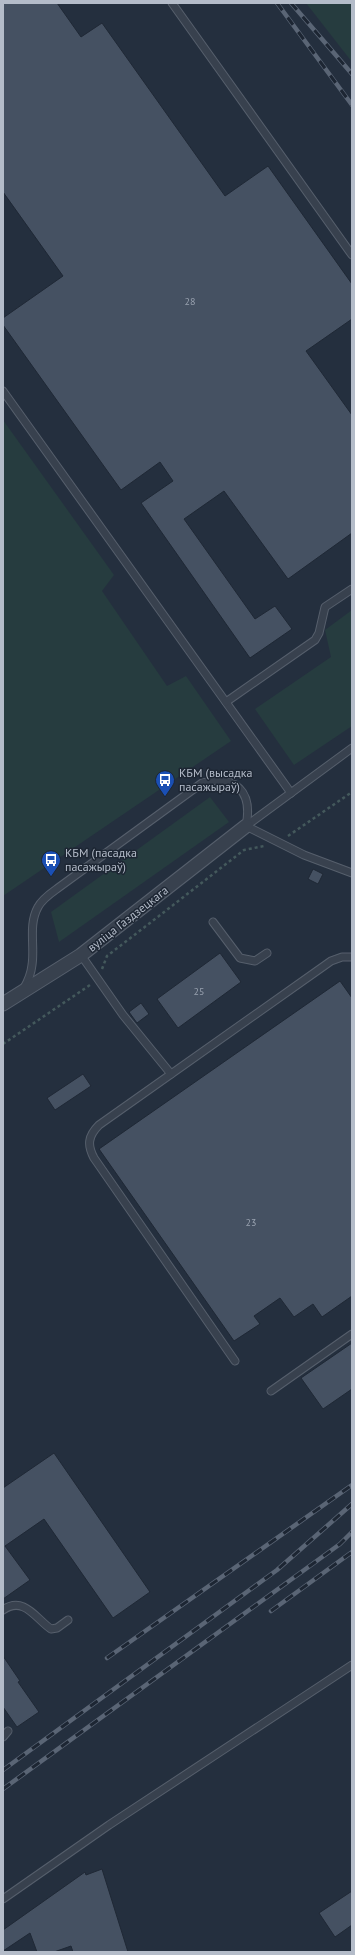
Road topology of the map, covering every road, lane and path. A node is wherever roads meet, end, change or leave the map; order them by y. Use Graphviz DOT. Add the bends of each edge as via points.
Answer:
graph roads {
  1 [pos="172,3"];
  2 [pos="352,255"];
  3 [pos="3,391"];
  4 [pos="352,589"];
  5 [pos="226,702"];
  6 [pos="352,748"];
  7 [pos="352,792"];
  8 [pos="291,793"];
  9 [pos="246,826"];
  10 [pos="278,842"];
  11 [pos="352,873"];
  12 [pos="213,922"];
  13 [pos="267,953"];
  14 [pos="81,955"];
  15 [pos="352,957"];
  16 [pos="99,980"];
  17 [pos="21,993"];
  18 [pos="3,1004"];
  19 [pos="3,1044"];
  20 [pos="171,1074"];
  21 [pos="352,1334"];
  22 [pos="235,1361"];
  23 [pos="271,1391"];
  24 [pos="3,1610"];
  25 [pos="68,1620"];
  26 [pos="352,1665"];
  27 [pos="8,1731"];
  28 [pos="3,1737"];
  29 [pos="3,1899"];
  1 -- 2 [label="lane"];
  3 -- 5 [label="lane"];
  4 -- 5 [label="lane" via="325,607 315,640"];
  5 -- 8 [label="lane"];
  6 -- 8 [label="lane"];
  7 -- 10 [label="path"];
  8 -- 9 [label="lane"];
  9 -- 10 [label="lane"];
  9 -- 14 [label="street, вуліца Газдзецкага"];
  9 -- 17 [label="lane" via="248,804 237,786 226,781 213,780 202,783 58,888 38,907 33,921 32,966 29,979"];
  10 -- 11 [label="lane"];
  10 -- 16 [label="path" via="244,850 107,956"];
  12 -- 13 [label="lane" via="240,958 255,960"];
  14 -- 16 [label="lane"];
  14 -- 17 [label="street, вуліца Газдзецкага"];
  15 -- 20 [label="lane" via="331,961"];
  16 -- 19 [label="path"];
  16 -- 20 [label="lane" via="123,1015"];
  17 -- 18 [label="street, вуліца Газдзецкага"];
  20 -- 22 [label="lane" via="98,1125 89,1138 89,1146 94,1158"];
  21 -- 23 [label="lane"];
  24 -- 25 [label="lane" via="15,1606 29,1609 51,1629"];
  26 -- 29 [label="lane" via="109,1825"];
  27 -- 28 [label="lane"];
}
